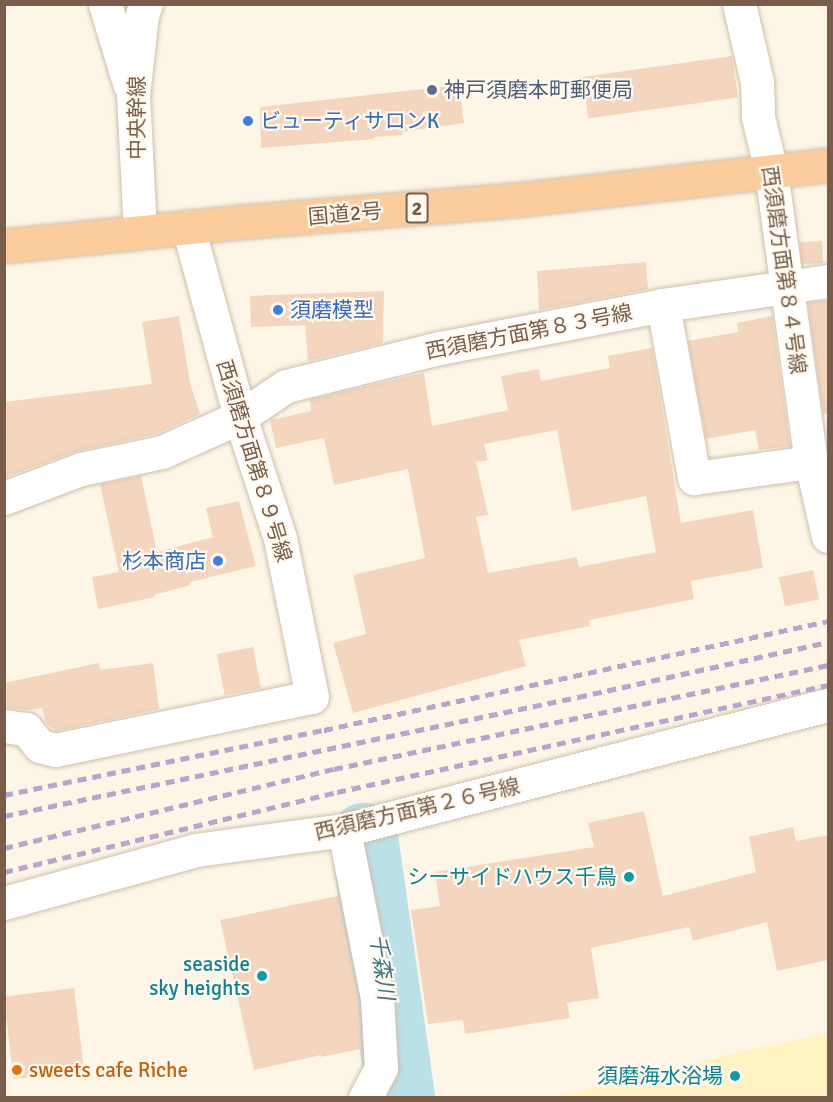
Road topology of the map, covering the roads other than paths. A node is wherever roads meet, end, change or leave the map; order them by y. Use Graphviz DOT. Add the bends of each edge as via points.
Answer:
graph roads {
  1 [pos="105,4"];
  2 [pos="146,4"];
  3 [pos="740,4"];
  4 [pos="133,96"];
  5 [pos="828,165"];
  6 [pos="771,171"];
  7 [pos="189,227"];
  8 [pos="140,232"];
  9 [pos="4,246"];
  10 [pos="828,281"];
  11 [pos="788,287"];
  12 [pos="663,306"];
  13 [pos="240,417"];
  14 [pos="811,462"];
  15 [pos="4,498"];
  16 [pos="828,536"];
  17 [pos="828,705"];
  18 [pos="4,726"];
  19 [pos="344,830"];
  20 [pos="4,903"];
  21 [pos="365,1098"];
  1 -- 4 [label="street"];
  2 -- 4 [label="street, 中央幹線"];
  3 -- 6 [label="street, 西須磨方面第８４号線"];
  4 -- 8 [label="street, 中央幹線"];
  5 -- 6 [label="highway, 国道2号 / 2"];
  6 -- 7 [label="highway, 国道2号 / 2" via="524,199"];
  6 -- 11 [label="street, 西須磨方面第８４号線"];
  7 -- 8 [label="highway, 国道2号 / 2"];
  7 -- 13 [label="street, 西須磨方面第８９号線"];
  8 -- 9 [label="highway, 国道2号 / 2"];
  10 -- 11 [label="street, 西須磨方面第８３号線"];
  11 -- 12 [label="street, 西須磨方面第８３号線"];
  11 -- 14 [label="street, 西須磨方面第８４号線"];
  12 -- 13 [label="street, 西須磨方面第８３号線" via="440,348 286,386"];
  12 -- 14 [label="street" via="694,478"];
  13 -- 15 [label="street, 西須磨方面第８３号線" via="162,452 81,469"];
  13 -- 18 [label="street, 西須磨方面第８９号線" via="280,538 312,697 55,750 40,746 26,729"];
  14 -- 16 [label="street, 西須磨方面第８４号線"];
  17 -- 19 [label="street, 西須磨方面第２６号線"];
  19 -- 20 [label="street, 西須磨方面第２６号線" via="196,850"];
  19 -- 21 [label="street" via="377,998 381,1068"];
}
